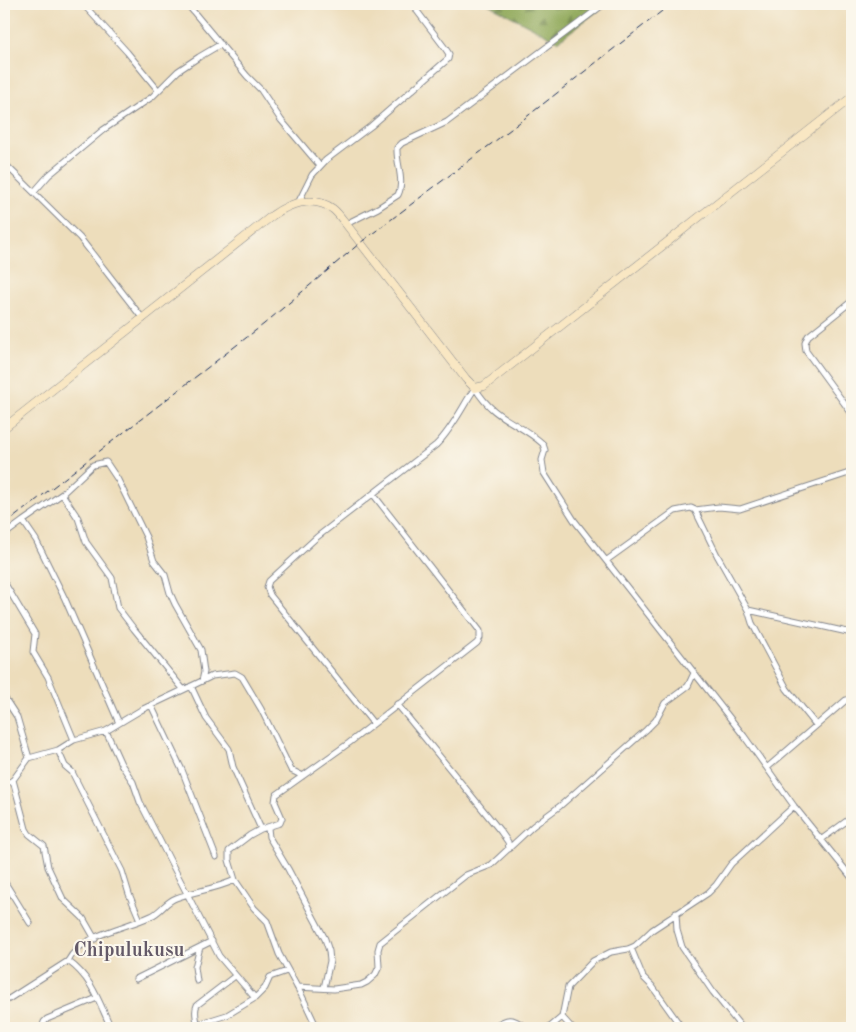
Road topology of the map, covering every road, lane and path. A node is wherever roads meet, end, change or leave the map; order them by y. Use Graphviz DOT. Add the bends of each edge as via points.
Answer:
graph roads {
  1 [pos="83,4"];
  2 [pos="187,4"];
  3 [pos="604,4"];
  4 [pos="417,11"];
  5 [pos="221,44"];
  6 [pos="158,90"];
  7 [pos="852,97"];
  8 [pos="4,163"];
  9 [pos="320,166"];
  10 [pos="34,192"];
  11 [pos="298,203"];
  12 [pos="346,224"];
  13 [pos="852,301"];
  14 [pos="143,319"];
  15 [pos="476,388"];
  16 [pos="852,414"];
  17 [pos="4,428"];
  18 [pos="852,472"];
  19 [pos="62,494"];
  20 [pos="372,494"];
  21 [pos="695,510"];
  22 [pos="22,521"];
  23 [pos="4,535"];
  24 [pos="607,560"];
  25 [pos="4,582"];
  26 [pos="748,610"];
  27 [pos="852,633"];
  28 [pos="694,673"];
  29 [pos="202,681"];
  30 [pos="191,686"];
  31 [pos="184,689"];
  32 [pos="4,697"];
  33 [pos="852,698"];
  34 [pos="397,704"];
  35 [pos="151,705"];
  36 [pos="119,723"];
  37 [pos="373,723"];
  38 [pos="816,725"];
  39 [pos="106,731"];
  40 [pos="74,740"];
  41 [pos="58,750"];
  42 [pos="29,758"];
  43 [pos="768,767"];
  44 [pos="303,776"];
  45 [pos="13,780"];
  46 [pos="4,785"];
  47 [pos="794,806"];
  48 [pos="852,817"];
  49 [pos="268,828"];
  50 [pos="261,829"];
  51 [pos="822,839"];
  52 [pos="509,849"];
  53 [pos="216,856"];
  54 [pos="852,878"];
  55 [pos="235,880"];
  56 [pos="4,881"];
  57 [pos="188,894"];
  58 [pos="676,913"];
  59 [pos="140,920"];
  60 [pos="30,923"];
  61 [pos="95,939"];
  62 [pos="212,941"];
  63 [pos="200,947"];
  64 [pos="631,948"];
  65 [pos="68,961"];
  66 [pos="287,971"];
  67 [pos="235,976"];
  68 [pos="136,978"];
  69 [pos="197,981"];
  70 [pos="297,987"];
  71 [pos="324,988"];
  72 [pos="97,998"];
  73 [pos="255,998"];
  74 [pos="4,1002"];
  75 [pos="562,1017"];
  76 [pos="197,1026"];
  77 [pos="42,1028"];
  78 [pos="111,1028"];
  79 [pos="317,1028"];
  80 [pos="491,1028"];
  81 [pos="526,1028"];
  82 [pos="549,1028"];
  83 [pos="572,1028"];
  84 [pos="682,1028"];
  85 [pos="742,1028"];
  1 -- 6 [label="street"];
  2 -- 5 [label="street"];
  3 -- 12 [label="street" via="447,122 402,143 397,148 401,190 378,208"];
  4 -- 9 [label="street" via="446,48 448,59"];
  5 -- 6 [label="street" via="178,71"];
  5 -- 9 [label="street"];
  6 -- 10 [label="street" via="103,130"];
  7 -- 15 [label="street" via="492,381"];
  8 -- 10 [label="street"];
  9 -- 11 [label="street"];
  10 -- 14 [label="street" via="80,238"];
  11 -- 12 [label="street" via="312,201 324,204"];
  11 -- 14 [label="street" via="273,215"];
  12 -- 15 [label="street"];
  13 -- 16 [label="street" via="808,336 805,344 806,351"];
  14 -- 17 [label="street"];
  15 -- 20 [label="street" via="444,437"];
  15 -- 24 [label="street" via="495,413 543,444 544,474 574,520"];
  18 -- 21 [label="street" via="740,509"];
  19 -- 22 [label="street"];
  19 -- 29 [label="street" via="93,465 103,461 109,466 141,526 154,561 165,575 175,604 201,650"];
  19 -- 31 [label="street" via="78,518 86,542 112,578 118,608"];
  20 -- 34 [label="street" via="480,631 477,643"];
  20 -- 37 [label="street" via="317,537 269,581 267,587 270,595"];
  21 -- 24 [label="street" via="675,510"];
  21 -- 26 [label="street"];
  22 -- 23 [label="street"];
  22 -- 36 [label="street" via="36,540 65,599"];
  24 -- 28 [label="street"];
  25 -- 40 [label="street" via="35,634 33,652 48,677"];
  26 -- 27 [label="street"];
  26 -- 38 [label="street" via="787,689"];
  28 -- 43 [label="street"];
  28 -- 52 [label="street" via="688,686 665,703 646,730"];
  29 -- 30 [label="street"];
  29 -- 44 [label="street" via="212,676 239,674 261,709 291,770"];
  30 -- 31 [label="street"];
  30 -- 50 [label="street" via="206,718 229,749 233,767"];
  31 -- 35 [label="street"];
  32 -- 42 [label="street" via="17,716"];
  33 -- 38 [label="street"];
  34 -- 37 [label="street"];
  34 -- 52 [label="street" via="501,832"];
  35 -- 36 [label="street"];
  35 -- 53 [label="street" via="182,770"];
  36 -- 39 [label="street"];
  37 -- 44 [label="street"];
  38 -- 43 [label="street"];
  39 -- 40 [label="street"];
  39 -- 57 [label="street"];
  40 -- 41 [label="street"];
  41 -- 42 [label="street"];
  41 -- 59 [label="street" via="122,871"];
  42 -- 45 [label="street"];
  43 -- 47 [label="street"];
  44 -- 49 [label="street" via="276,795 275,802 282,821"];
  45 -- 46 [label="street"];
  45 -- 61 [label="street" via="26,829 44,846 48,867 63,899 83,918"];
  47 -- 51 [label="street"];
  47 -- 58 [label="street" via="731,864 716,885"];
  48 -- 51 [label="street"];
  49 -- 50 [label="street"];
  49 -- 71 [label="street" via="269,837 327,945 330,961"];
  50 -- 55 [label="street" via="229,851"];
  51 -- 54 [label="street"];
  52 -- 71 [label="street" via="491,865 459,880 380,943 379,966 367,982"];
  55 -- 57 [label="street"];
  55 -- 66 [label="street" via="266,921"];
  56 -- 60 [label="street"];
  57 -- 59 [label="street" via="169,901 158,912"];
  57 -- 62 [label="street"];
  58 -- 64 [label="street"];
  58 -- 85 [label="street" via="682,947"];
  59 -- 61 [label="street"];
  61 -- 65 [label="street" via="75,950"];
  62 -- 63 [label="street"];
  62 -- 67 [label="street"];
  63 -- 68 [label="street"];
  63 -- 69 [label="street"];
  64 -- 75 [label="street" via="602,956 583,970 568,987"];
  64 -- 84 [label="street" via="640,972"];
  65 -- 72 [label="street" via="86,977"];
  65 -- 74 [label="street"];
  66 -- 70 [label="street"];
  66 -- 73 [label="street" via="270,977"];
  67 -- 73 [label="street"];
  67 -- 76 [label="street" via="197,1005"];
  70 -- 71 [label="street"];
  70 -- 79 [label="street"];
  72 -- 77 [label="street" via="47,1019"];
  72 -- 78 [label="street"];
  73 -- 76 [label="street" via="227,1015"];
  75 -- 82 [label="street"];
  75 -- 83 [label="street"];
  80 -- 81 [label="street" via="510,1019"];
}
